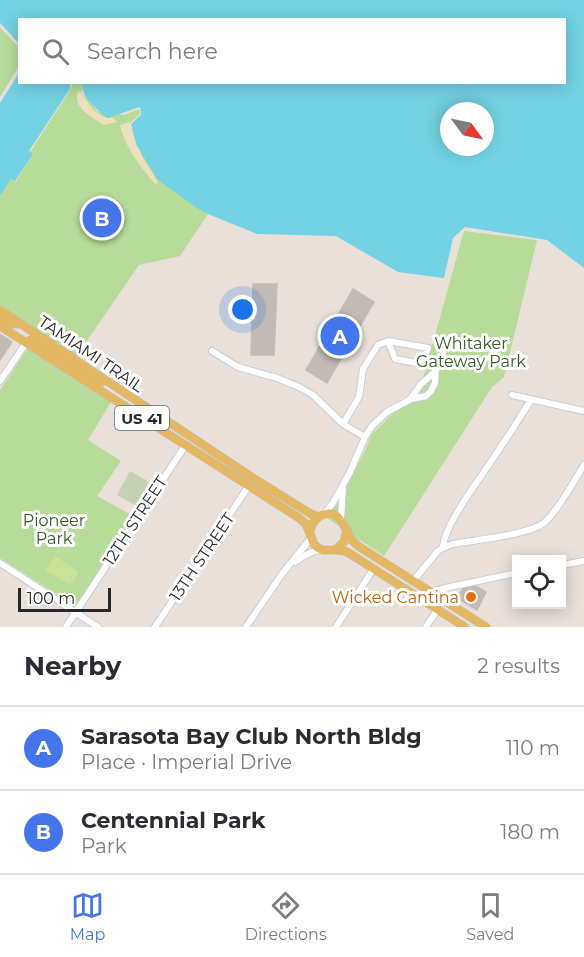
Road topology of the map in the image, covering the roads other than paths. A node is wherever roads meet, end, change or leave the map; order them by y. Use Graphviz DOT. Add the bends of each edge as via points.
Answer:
graph roads {
  1 [pos="0,310"];
  2 [pos="0,318"];
  3 [pos="21,324"];
  4 [pos="0,326"];
  5 [pos="451,337"];
  6 [pos="388,341"];
  7 [pos="26,343"];
  8 [pos="212,351"];
  9 [pos="436,370"];
  10 [pos="0,381"];
  11 [pos="112,385"];
  12 [pos="512,395"];
  13 [pos="411,399"];
  14 [pos="531,400"];
  15 [pos="584,411"];
  16 [pos="343,424"];
  17 [pos="364,437"];
  18 [pos="185,446"];
  19 [pos="584,465"];
  20 [pos="343,484"];
  21 [pos="248,486"];
  22 [pos="321,516"];
  23 [pos="341,519"];
  24 [pos="346,530"];
  25 [pos="310,535"];
  26 [pos="443,548"];
  27 [pos="323,550"];
  28 [pos="335,550"];
  29 [pos="584,561"];
  30 [pos="0,563"];
  31 [pos="566,564"];
  32 [pos="287,568"];
  33 [pos="374,568"];
  34 [pos="512,574"];
  35 [pos="413,581"];
  36 [pos="432,592"];
  37 [pos="438,609"];
  38 [pos="75,612"];
  39 [pos="447,615"];
  40 [pos="66,627"];
  41 [pos="98,627"];
  42 [pos="155,627"];
  43 [pos="246,627"];
  44 [pos="336,627"];
  45 [pos="426,627"];
  46 [pos="465,627"];
  47 [pos="474,627"];
  48 [pos="486,627"];
  1 -- 3 [label="main road, TAMIAMI TRAIL / US 41"];
  2 -- 3 [label="main road"];
  3 -- 11 [label="main road, TAMIAMI TRAIL / US 41"];
  4 -- 7 [label="main road, TAMIAMI TRAIL / US 41"];
  5 -- 9 [label="street"];
  6 -- 6 [label="street" via="428,348 422,364 395,359"];
  6 -- 16 [label="street" via="378,345 363,369 359,397"];
  7 -- 10 [label="street"];
  7 -- 11 [label="main road" via="31,339 93,379"];
  7 -- 18 [label="main road, TAMIAMI TRAIL / US 41"];
  8 -- 16 [label="street" via="238,367 299,387"];
  9 -- 13 [label="street"];
  9 -- 13 [label="street" via="435,383 428,394"];
  11 -- 22 [label="main road, TAMIAMI TRAIL / US 41" via="253,478 311,514"];
  12 -- 14 [label="street"];
  13 -- 17 [label="street" via="382,416"];
  14 -- 15 [label="street"];
  14 -- 26 [label="street" via="459,510"];
  16 -- 17 [label="street"];
  17 -- 20 [label="street"];
  18 -- 21 [label="main road, TAMIAMI TRAIL / US 41"];
  18 -- 38 [label="street, 12TH STREET"];
  19 -- 26 [label="street" via="553,513 540,525"];
  20 -- 22 [label="street"];
  20 -- 23 [label="street"];
  21 -- 25 [label="main road, TAMIAMI TRAIL / US 41" via="299,518"];
  21 -- 42 [label="street, 13TH STREET"];
  22 -- 23 [label="main road, TAMIAMI TRAIL / US 41" via="330,514"];
  22 -- 25 [label="main road" via="314,521"];
  23 -- 24 [label="main road"];
  24 -- 28 [label="main road" via="344,542"];
  24 -- 35 [label="main road" via="358,546"];
  25 -- 27 [label="main road, TAMIAMI TRAIL / US 41"];
  25 -- 32 [label="street"];
  26 -- 35 [label="street"];
  27 -- 28 [label="main road"];
  27 -- 32 [label="street" via="306,554"];
  28 -- 33 [label="main road" via="345,551"];
  29 -- 31 [label="street"];
  30 -- 38 [label="street"];
  32 -- 43 [label="street"];
  33 -- 35 [label="main road" via="382,568 403,582"];
  33 -- 37 [label="main road"];
  33 -- 44 [label="street"];
  34 -- 36 [label="street"];
  35 -- 36 [label="main road"];
  36 -- 48 [label="main road"];
  37 -- 39 [label="main road"];
  37 -- 45 [label="street"];
  38 -- 40 [label="street, 12TH STREET"];
  38 -- 41 [label="street"];
  39 -- 46 [label="main road"];
  39 -- 47 [label="main road"];
}
